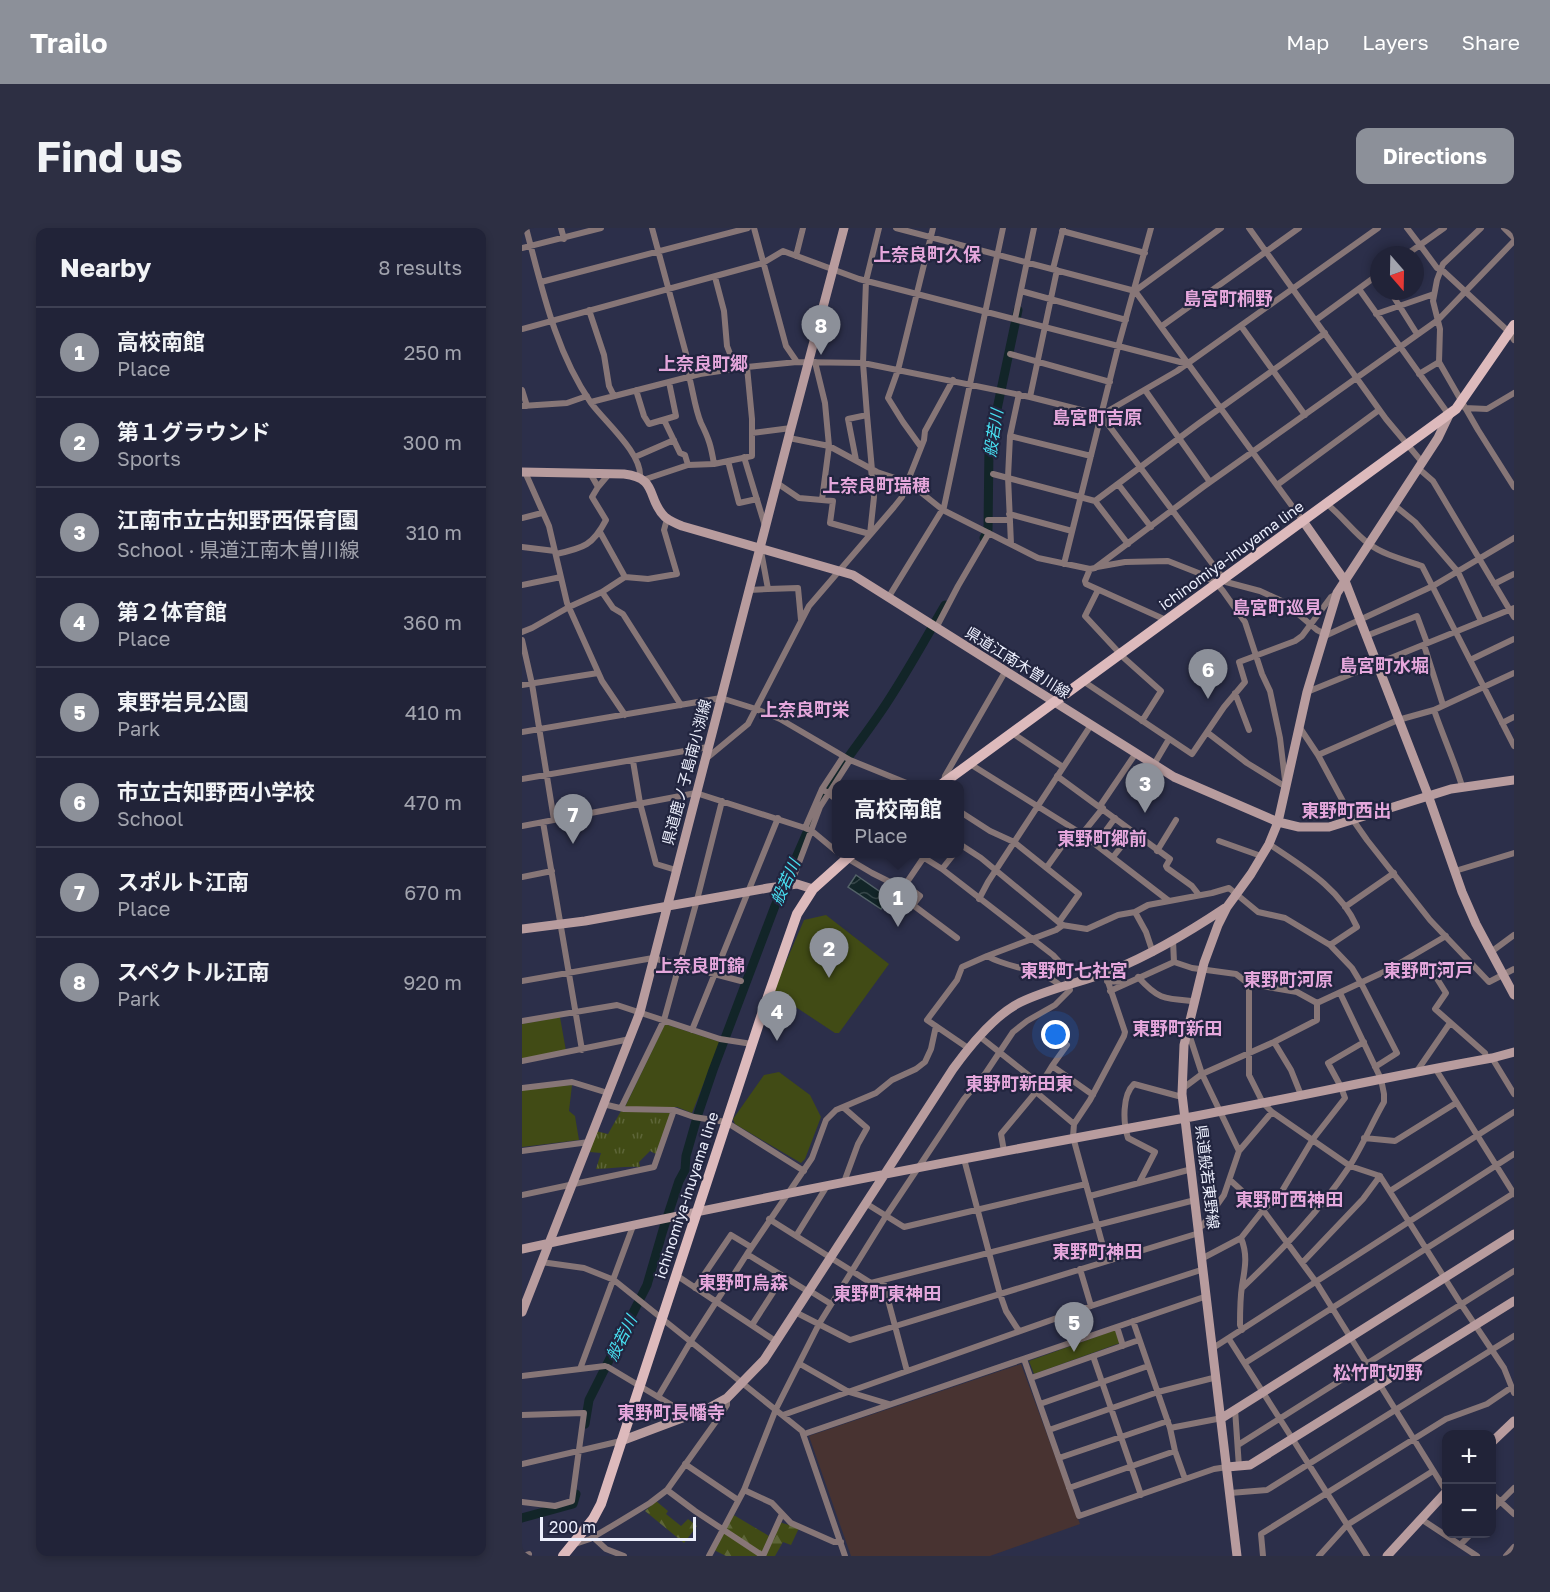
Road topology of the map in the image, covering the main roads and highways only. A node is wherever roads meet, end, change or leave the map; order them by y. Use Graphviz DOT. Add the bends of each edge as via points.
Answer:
graph roads {
  1 [pos="1512,332"];
  2 [pos="948,780"];
  3 [pos="840,858"];
  4 [pos="563,1556"];
  1 -- 2 [label="main road, ichinomiya-inuyama line" via="1464,404"];
  3 -- 4 [label="main road, ichinomiya-inuyama line" via="797,914 601,1504"];
}
